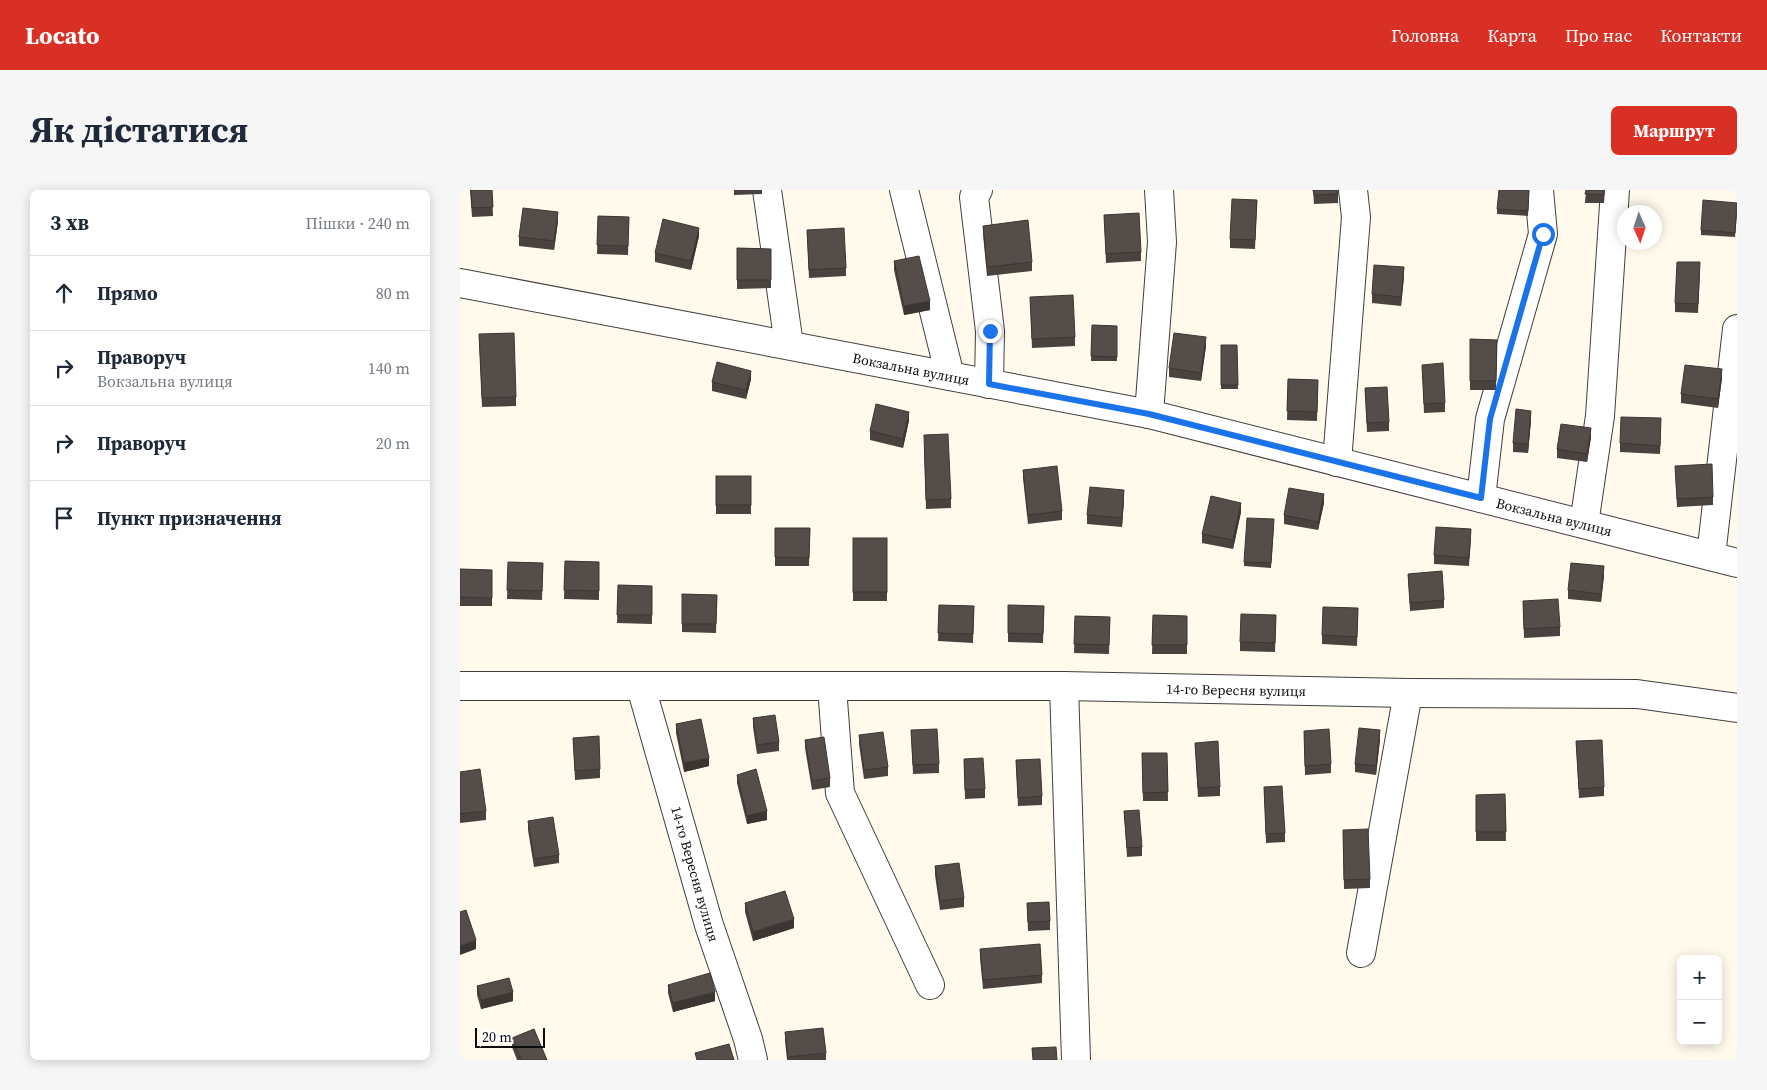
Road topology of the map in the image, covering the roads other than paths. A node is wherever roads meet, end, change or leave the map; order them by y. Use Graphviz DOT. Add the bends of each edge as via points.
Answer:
graph roads {
  1 [pos="767,190"];
  2 [pos="904,190"];
  3 [pos="978,190"];
  4 [pos="1159,190"];
  5 [pos="1353,190"];
  6 [pos="1539,190"];
  7 [pos="1615,190"];
  8 [pos="460,283"];
  9 [pos="1737,328"];
  10 [pos="789,345"];
  11 [pos="950,376"];
  12 [pos="989,384"];
  13 [pos="1149,414"];
  14 [pos="1337,462"];
  15 [pos="1481,498"];
  16 [pos="1584,524"];
  17 [pos="1711,556"];
  18 [pos="1737,564"];
  19 [pos="460,686"];
  20 [pos="1064,686"];
  21 [pos="642,687"];
  22 [pos="832,687"];
  23 [pos="1408,693"];
  24 [pos="1737,708"];
  25 [pos="1362,953"];
  26 [pos="930,985"];
  27 [pos="753,1060"];
  28 [pos="1076,1060"];
  1 -- 10 [label="street"];
  2 -- 11 [label="street"];
  3 -- 12 [label="street" via="974,197 990,331"];
  4 -- 13 [label="street" via="1162,242"];
  5 -- 14 [label="street" via="1356,218"];
  6 -- 15 [label="street" via="1543,234 1490,419"];
  7 -- 16 [label="street" via="1600,416"];
  8 -- 10 [label="street, Вокзальна вулиця"];
  9 -- 17 [label="street"];
  10 -- 11 [label="street, Вокзальна вулиця"];
  11 -- 12 [label="street, Вокзальна вулиця"];
  12 -- 13 [label="street, Вокзальна вулиця"];
  13 -- 14 [label="street, Вокзальна вулиця"];
  14 -- 15 [label="street, Вокзальна вулиця"];
  15 -- 16 [label="street, Вокзальна вулиця"];
  16 -- 17 [label="street, Вокзальна вулиця"];
  17 -- 18 [label="street, Вокзальна вулиця"];
  19 -- 21 [label="street, 14-го Вересня вулиця"];
  20 -- 22 [label="street, 14-го Вересня вулиця"];
  20 -- 23 [label="street, 14-го Вересня вулиця"];
  20 -- 28 [label="street"];
  21 -- 22 [label="street, 14-го Вересня вулиця"];
  21 -- 27 [label="street, 14-го Вересня вулиця" via="709,925"];
  22 -- 26 [label="street" via="840,793"];
  23 -- 24 [label="street, 14-го Вересня вулиця" via="1637,694"];
  23 -- 25 [label="street"];
}
